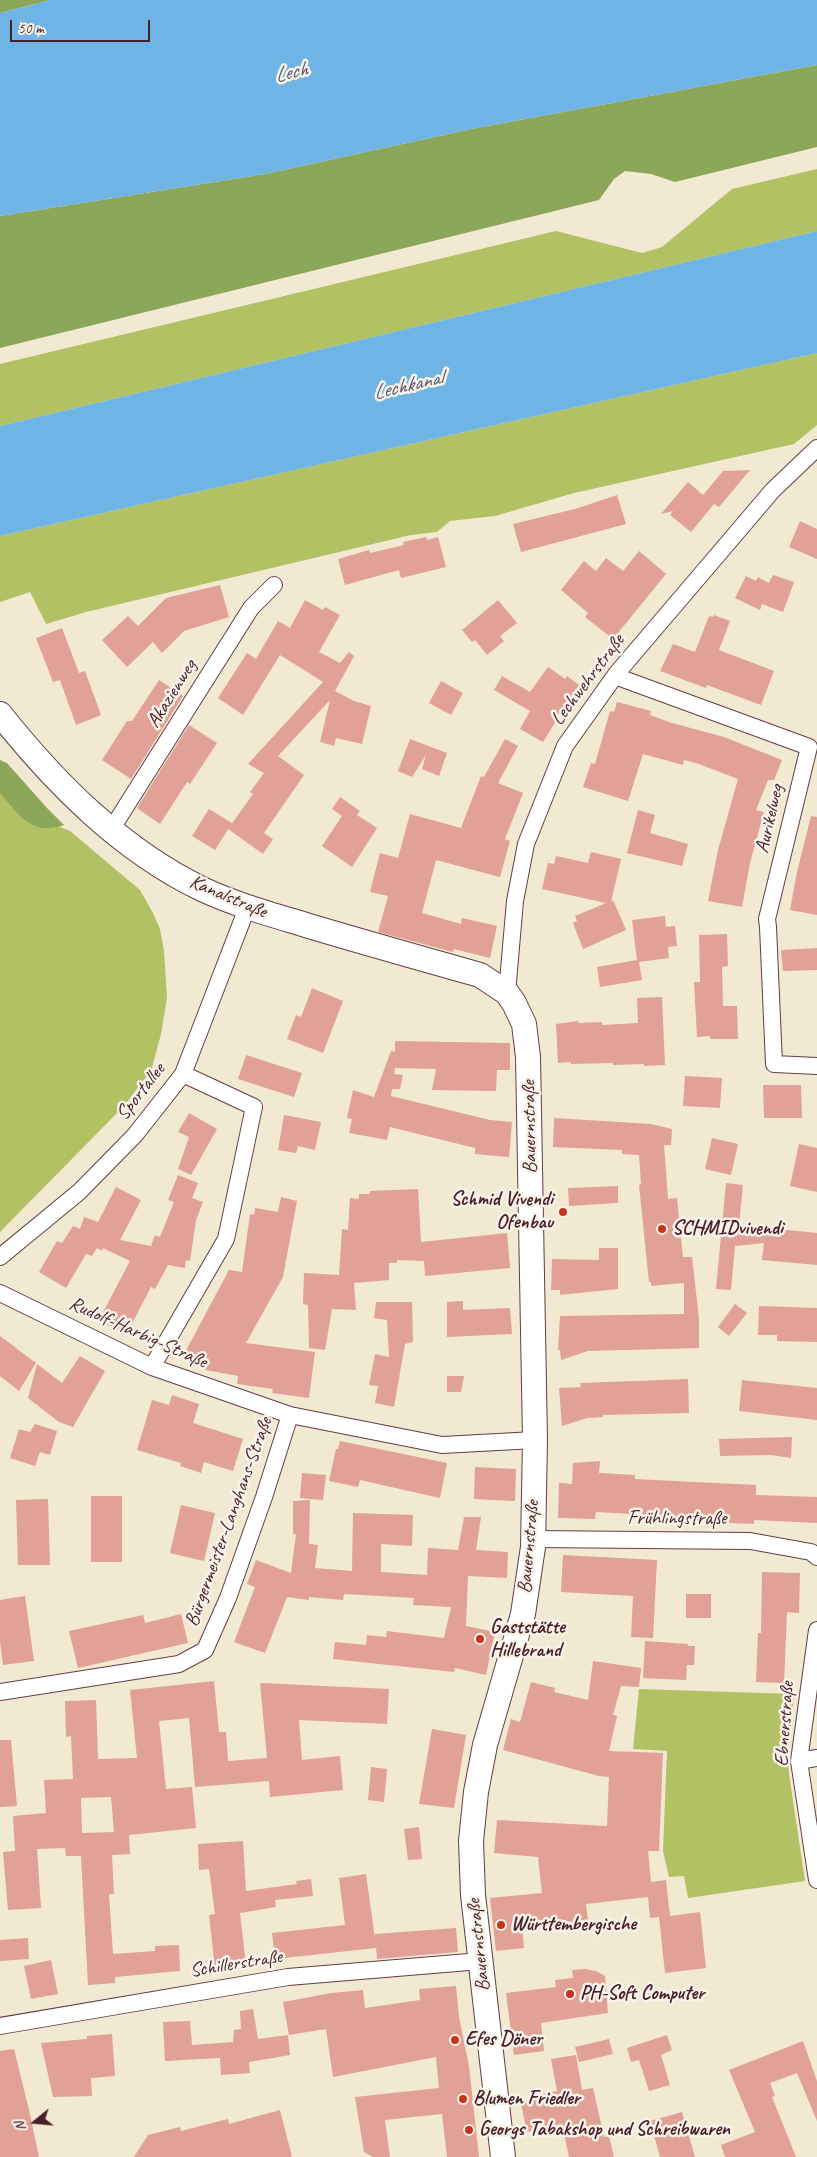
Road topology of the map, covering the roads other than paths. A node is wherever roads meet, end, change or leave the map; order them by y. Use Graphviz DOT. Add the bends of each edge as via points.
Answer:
graph roads {
  1 [pos="817,448"];
  2 [pos="274,585"];
  3 [pos="615,676"];
  4 [pos="0,714"];
  5 [pos="111,830"];
  6 [pos="247,908"];
  7 [pos="507,994"];
  8 [pos="817,1066"];
  9 [pos="183,1074"];
  10 [pos="0,1256"];
  11 [pos="0,1293"];
  12 [pos="152,1367"];
  13 [pos="290,1415"];
  14 [pos="535,1440"];
  15 [pos="533,1539"];
  16 [pos="817,1557"];
  17 [pos="817,1630"];
  18 [pos="0,1692"];
  19 [pos="817,1758"];
  20 [pos="799,1761"];
  21 [pos="817,1880"];
  22 [pos="481,1960"];
  23 [pos="0,2026"];
  24 [pos="503,2157"];
  1 -- 3 [label="street, Lechwehrstraße" via="773,490"];
  2 -- 5 [label="street, Akazienweg" via="251,608"];
  3 -- 7 [label="street, Lechwehrstraße" via="565,746 526,844 515,901"];
  3 -- 8 [label="street, Aurikelweg" via="809,747 767,919 774,1064"];
  4 -- 5 [label="main road, Kanalstraße" via="64,788"];
  5 -- 6 [label="main road, Kanalstraße" via="144,855 197,886"];
  6 -- 7 [label="main road, Kanalstraße" via="480,975"];
  6 -- 9 [label="street, Sportallee"];
  7 -- 14 [label="main road, Bauernstraße" via="524,1024 528,1056"];
  9 -- 10 [label="street, Sportallee" via="135,1136 79,1192"];
  9 -- 12 [label="street" via="254,1106 226,1239"];
  11 -- 12 [label="street, Rudolf-Harbig-Straße"];
  12 -- 13 [label="street, Rudolf-Harbig-Straße"];
  13 -- 14 [label="street, Bürgermeister-Langhans-Straße" via="442,1445"];
  13 -- 18 [label="street, Bürgermeister-Langhans-Straße" via="228,1598 204,1650 179,1664"];
  14 -- 15 [label="main road, Bauernstraße"];
  15 -- 16 [label="street, Frühlingstraße" via="750,1541 811,1552"];
  15 -- 22 [label="main road, Bauernstraße" via="523,1614 485,1745 476,1792 471,1841 473,1895"];
  17 -- 20 [label="street, Ebnerstraße"];
  19 -- 20 [label="street"];
  20 -- 21 [label="street, Ebnerstraße"];
  22 -- 23 [label="street, Schillerstraße" via="288,1977"];
  22 -- 24 [label="main road, Bauernstraße"];
}
